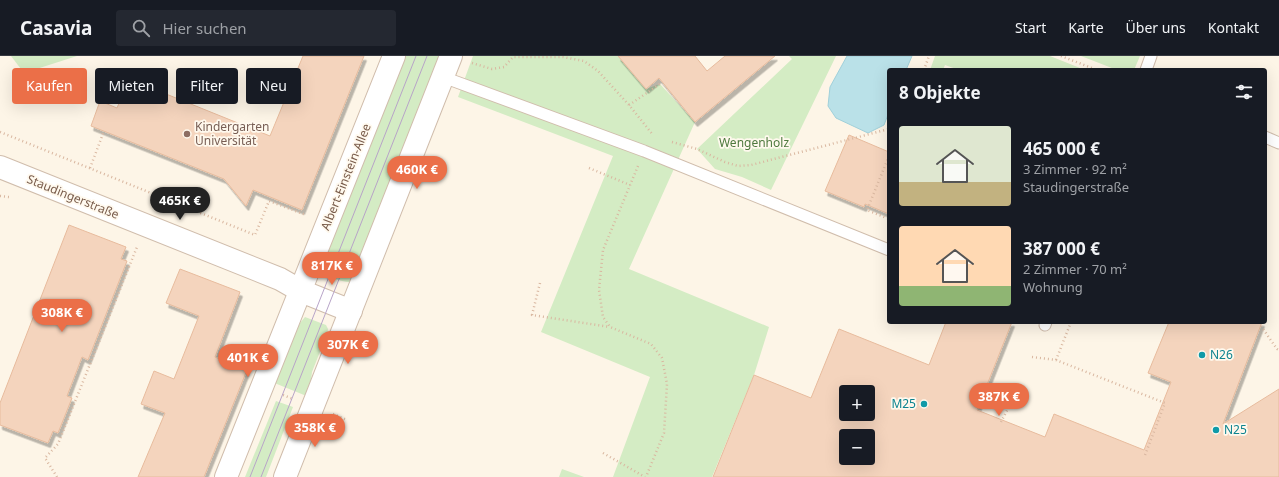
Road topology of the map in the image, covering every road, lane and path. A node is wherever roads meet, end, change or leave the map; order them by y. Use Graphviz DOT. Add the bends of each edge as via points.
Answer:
graph roads {
  1 [pos="394,56"];
  2 [pos="929,56"];
  3 [pos="1061,56"];
  4 [pos="1151,56"];
  5 [pos="514,57"];
  6 [pos="458,58"];
  7 [pos="925,68"];
  8 [pos="1092,68"];
  9 [pos="1147,68"];
  10 [pos="443,77"];
  11 [pos="660,84"];
  12 [pos="629,106"];
  13 [pos="887,130"];
  14 [pos="104,131"];
  15 [pos="0,132"];
  16 [pos="657,137"];
  17 [pos="1267,138"];
  18 [pos="668,141"];
  19 [pos="1279,143"];
  20 [pos="644,151"];
  21 [pos="887,161"];
  22 [pos="0,167"];
  23 [pos="90,168"];
  24 [pos="589,168"];
  25 [pos="630,185"];
  26 [pos="306,215"];
  27 [pos="887,218"];
  28 [pos="146,226"];
  29 [pos="887,249"];
  30 [pos="540,283"];
  31 [pos="301,291"];
  32 [pos="351,312"];
  33 [pos="1070,324"];
  34 [pos="1261,326"];
  35 [pos="610,327"];
  36 [pos="1279,350"];
  37 [pos="1032,357"];
  38 [pos="1056,360"];
  39 [pos="1015,395"];
  40 [pos="1001,422"];
  41 [pos="603,453"];
  42 [pos="1145,454"];
  43 [pos="57,477"];
  44 [pos="226,477"];
  45 [pos="285,477"];
  46 [pos="646,477"];
  1 -- 31 [label="street, Albert-Einstein-Allee"];
  2 -- 7 [label="path"];
  3 -- 8 [label="path"];
  4 -- 9 [label="lane"];
  5 -- 6 [label="path" via="504,67 492,69"];
  5 -- 12 [label="path" via="563,57 584,61 598,71"];
  6 -- 10 [label="street"];
  10 -- 20 [label="lane"];
  10 -- 32 [label="street"];
  11 -- 12 [label="path"];
  12 -- 16 [label="path" via="652,135"];
  13 -- 18 [label="path" via="751,165 738,166 697,149"];
  14 -- 23 [label="path"];
  15 -- 23 [label="path"];
  17 -- 19 [label="lane"];
  20 -- 25 [label="path"];
  20 -- 29 [label="lane"];
  21 -- 27 [label="path" via="867,210"];
  22 -- 28 [label="street, Staudingerstraße"];
  23 -- 26 [label="path" via="255,235 269,201"];
  24 -- 25 [label="path"];
  25 -- 35 [label="path" via="603,250 599,290 603,317"];
  28 -- 31 [label="street, Staudingerstraße" via="280,280"];
  28 -- 43 [label="path" via="58,444 45,458"];
  30 -- 35 [label="path" via="532,315"];
  31 -- 32 [label="street, Staudingerstraße"];
  31 -- 44 [label="street, Albert-Einstein-Allee"];
  32 -- 45 [label="street"];
  33 -- 38 [label="path"];
  34 -- 36 [label="path"];
  35 -- 46 [label="path" via="651,344 662,358 667,384 664,433"];
  37 -- 38 [label="path"];
  38 -- 42 [label="path" via="1165,403"];
  39 -- 40 [label="path"];
  41 -- 46 [label="path"];
}
